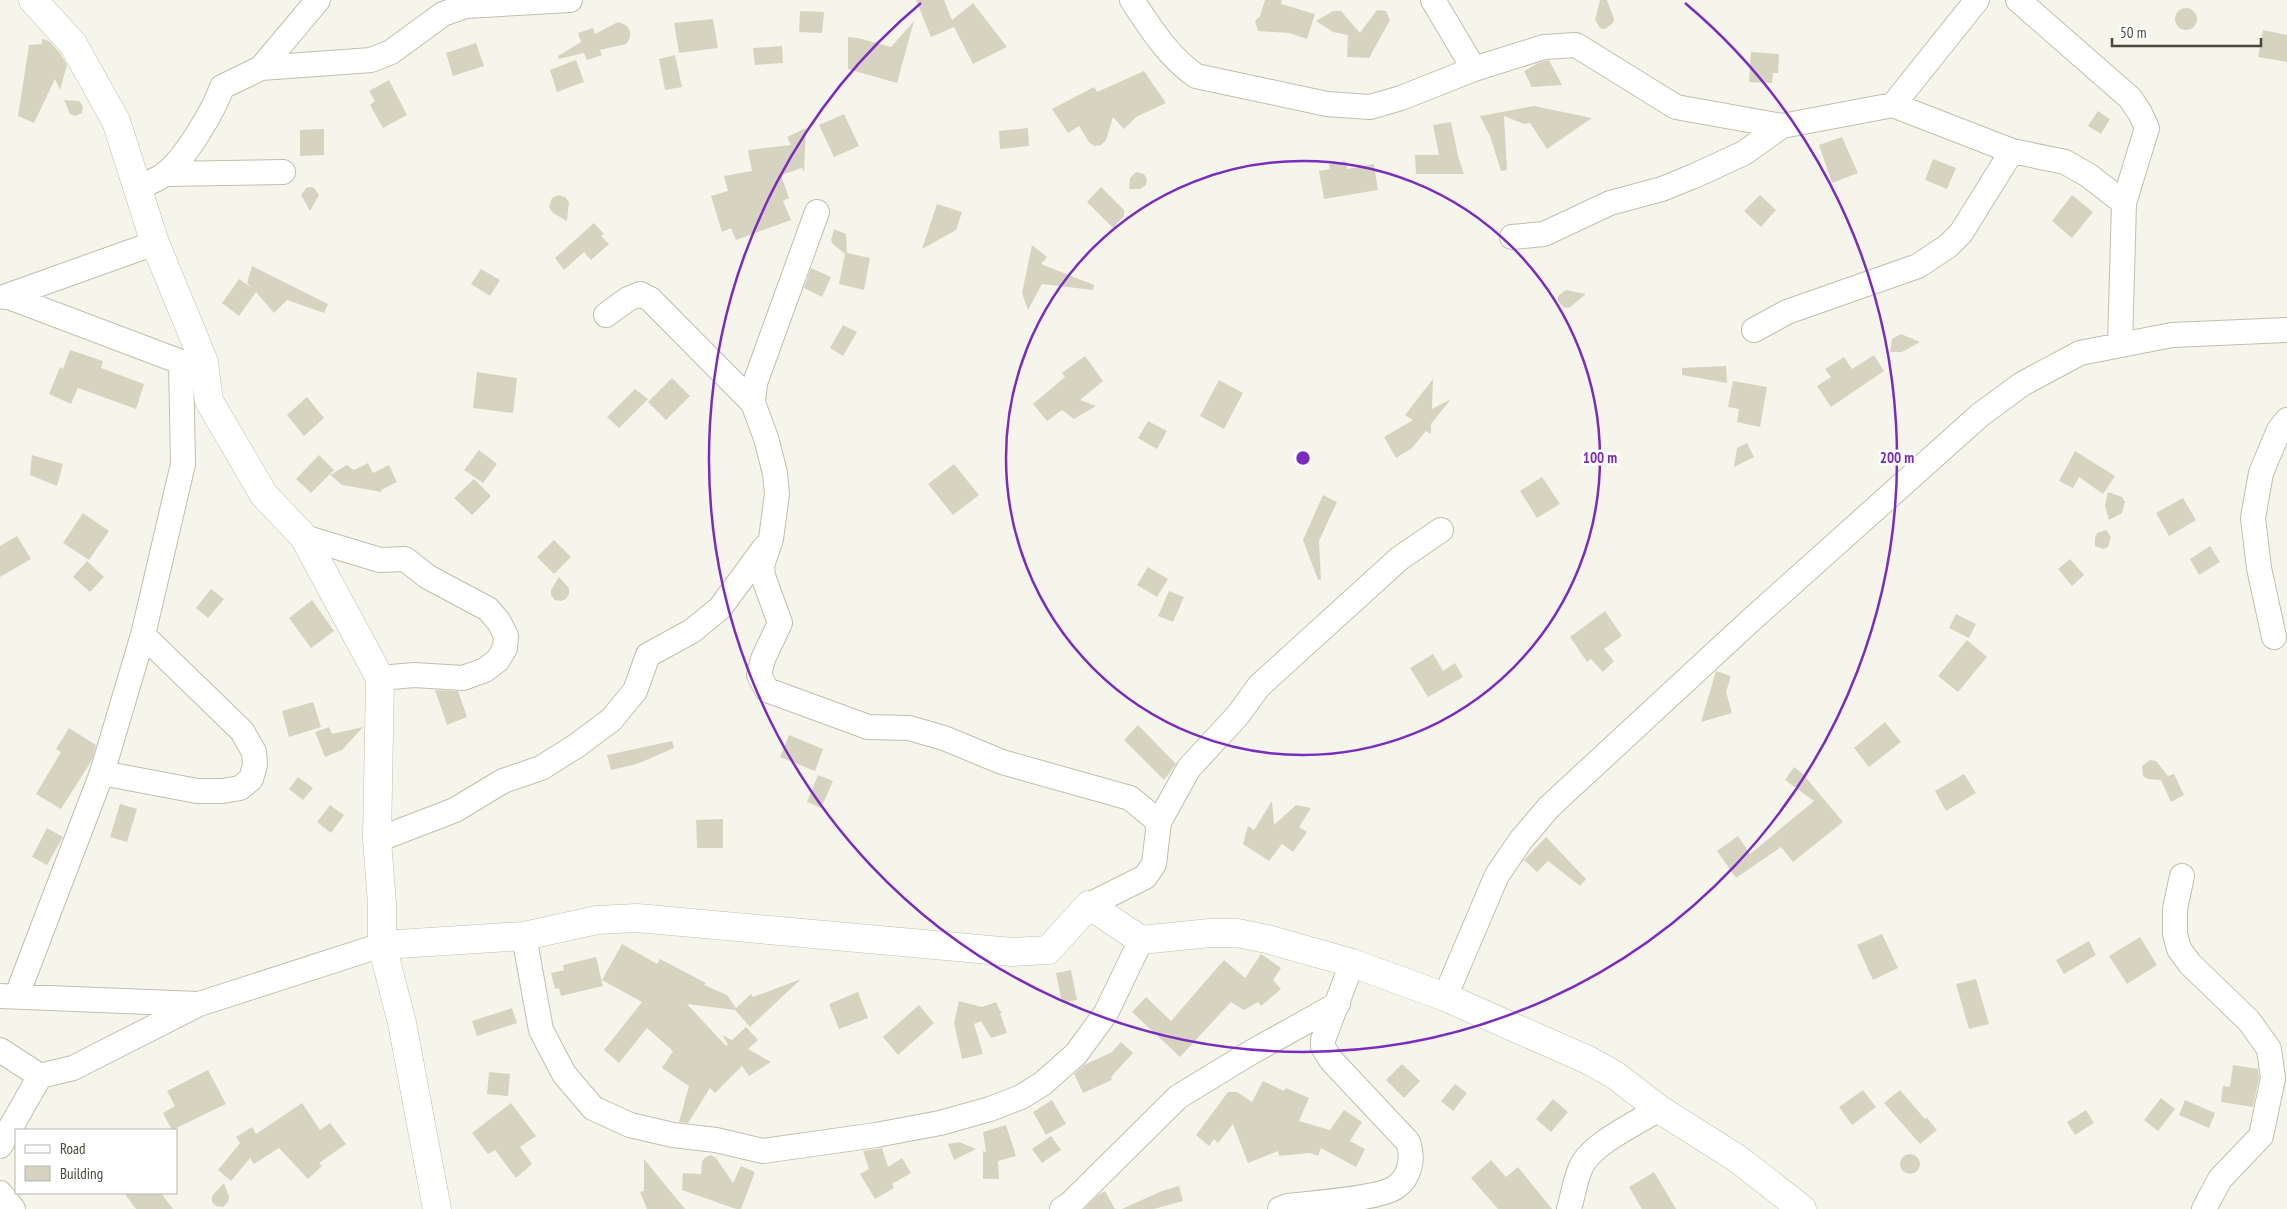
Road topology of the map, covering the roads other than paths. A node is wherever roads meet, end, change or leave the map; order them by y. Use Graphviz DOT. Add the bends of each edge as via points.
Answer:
graph roads {
  1 [pos="33,0"];
  2 [pos="318,0"];
  3 [pos="570,0"];
  4 [pos="1132,0"];
  5 [pos="1977,0"];
  6 [pos="2018,0"];
  7 [pos="1430,1"];
  8 [pos="261,68"];
  9 [pos="1474,69"];
  10 [pos="1893,105"];
  11 [pos="1782,126"];
  12 [pos="2012,151"];
  13 [pos="283,172"];
  14 [pos="165,174"];
  15 [pos="137,188"];
  16 [pos="2124,202"];
  17 [pos="817,212"];
  18 [pos="1512,237"];
  19 [pos="155,243"];
  20 [pos="5,297"];
  21 [pos="606,315"];
  22 [pos="1754,330"];
  23 [pos="2287,330"];
  24 [pos="2120,345"];
  25 [pos="193,362"];
  26 [pos="753,402"];
  27 [pos="2287,420"];
  28 [pos="1440,530"];
  29 [pos="304,537"];
  30 [pos="771,539"];
  31 [pos="143,635"];
  32 [pos="2274,637"];
  33 [pos="380,678"];
  34 [pos="102,773"];
  35 [pos="1159,822"];
  36 [pos="377,840"];
  37 [pos="2182,876"];
  38 [pos="1089,906"];
  39 [pos="524,936"];
  40 [pos="1141,940"];
  41 [pos="382,945"];
  42 [pos="1352,963"];
  43 [pos="9,995"];
  44 [pos="1445,997"];
  45 [pos="199,1004"];
  46 [pos="1338,1004"];
  47 [pos="0,1050"];
  48 [pos="40,1076"];
  49 [pos="1659,1109"];
  50 [pos="0,1146"];
  51 [pos="0,1192"];
  52 [pos="13,1209"];
  53 [pos="437,1209"];
  54 [pos="1062,1209"];
  55 [pos="1280,1209"];
  56 [pos="1569,1209"];
  57 [pos="1802,1209"];
  58 [pos="2204,1209"];
  1 -- 15 [label="street" via="83,59 116,121"];
  2 -- 8 [label="street"];
  3 -- 8 [label="street" via="466,6 443,14 391,52 371,60"];
  4 -- 9 [label="street" via="1163,46 1179,64 1196,76 1327,104 1370,107"];
  5 -- 10 [label="street"];
  6 -- 16 [label="street" via="2130,98 2140,113 2147,128"];
  7 -- 9 [label="street"];
  8 -- 14 [label="street" via="222,87 196,138"];
  9 -- 11 [label="street" via="1544,47 1576,45 1676,107"];
  10 -- 11 [label="street"];
  10 -- 12 [label="street"];
  11 -- 18 [label="street" via="1744,153 1694,176 1662,189 1610,203 1544,234"];
  12 -- 16 [label="street" via="2065,162"];
  12 -- 22 [label="street" via="1961,233 1934,256 1918,266 1787,312"];
  13 -- 14 [label="street"];
  14 -- 15 [label="street"];
  15 -- 19 [label="street"];
  16 -- 24 [label="street"];
  17 -- 26 [label="street" via="755,383"];
  19 -- 20 [label="street"];
  19 -- 25 [label="street"];
  20 -- 25 [label="street"];
  21 -- 26 [label="street" via="640,294 650,299"];
  23 -- 24 [label="street" via="2172,336"];
  24 -- 44 [label="street" via="2080,353 2022,384 1980,415 1549,807 1497,875"];
  25 -- 29 [label="street" via="209,401 264,495"];
  25 -- 31 [label="street" via="184,464"];
  26 -- 30 [label="street" via="775,473 777,494"];
  27 -- 32 [label="street" via="2261,473 2253,518 2259,568"];
  28 -- 35 [label="street" via="1400,558 1259,686 1238,715 1190,768"];
  29 -- 33 [label="street"];
  29 -- 33 [label="street" via="380,560 405,559 428,577 488,609 506,636 505,648 498,660 485,670 464,678 414,675"];
  30 -- 35 [label="street" via="762,565 780,623 759,675 767,690 868,727 908,728 944,738 1002,762 1130,798"];
  30 -- 36 [label="street" via="720,608 692,631 648,655 635,691 611,720 541,768 503,780 455,810"];
  31 -- 34 [label="street"];
  31 -- 34 [label="street" via="242,731 254,752 255,766 251,779 240,788 223,791 198,791"];
  33 -- 36 [label="street"];
  34 -- 43 [label="street"];
  35 -- 38 [label="street" via="1154,864 1145,877"];
  36 -- 41 [label="street"];
  37 -- 58 [label="street" via="2175,909 2179,950 2249,1021 2269,1049 2273,1078 2262,1136 2220,1179"];
  38 -- 39 [label="street" via="1048,950 1012,952 637,918 597,920"];
  38 -- 40 [label="street"];
  39 -- 40 [label="street" via="541,1030 564,1074 593,1108 630,1125 763,1150 940,1123 1021,1097 1042,1084 1076,1054 1106,1013"];
  39 -- 41 [label="street"];
  40 -- 42 [label="street" via="1237,933"];
  41 -- 45 [label="street"];
  41 -- 53 [label="street" via="402,1023"];
  42 -- 44 [label="street"];
  42 -- 46 [label="street"];
  43 -- 45 [label="street"];
  44 -- 49 [label="street" via="1588,1060 1615,1075"];
  45 -- 48 [label="street" via="73,1068"];
  46 -- 54 [label="street" via="1178,1097"];
  46 -- 55 [label="street" via="1323,1047 1331,1060 1408,1142 1412,1153 1410,1165 1406,1178 1396,1188 1381,1194"];
  47 -- 48 [label="street"];
  48 -- 50 [label="street"];
  49 -- 56 [label="street" via="1589,1156 1581,1167"];
  49 -- 57 [label="street" via="1738,1159"];
  51 -- 52 [label="street"];
}
